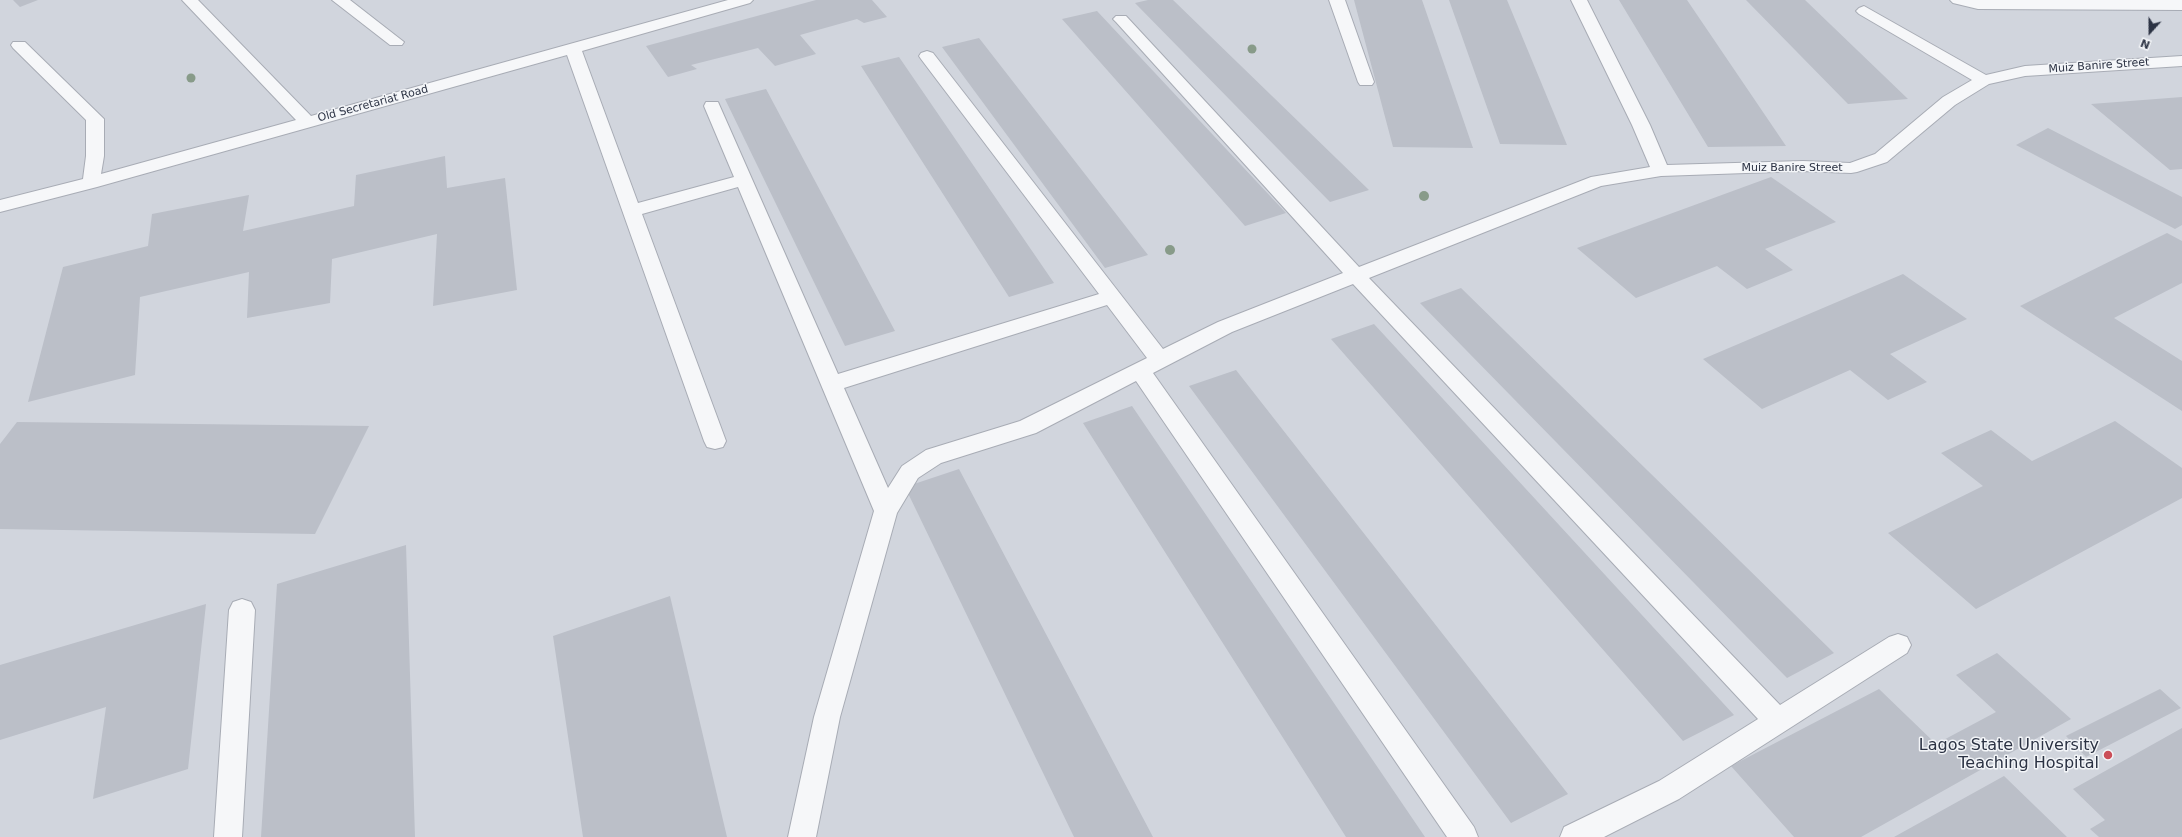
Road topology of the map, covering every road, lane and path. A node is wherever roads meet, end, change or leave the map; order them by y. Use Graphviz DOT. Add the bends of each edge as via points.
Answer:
graph roads {
  1 [pos="190,0"];
  2 [pos="340,0"];
  3 [pos="745,0"];
  4 [pos="1337,0"];
  5 [pos="1579,0"];
  6 [pos="1958,0"];
  7 [pos="2182,5"];
  8 [pos="1864,10"];
  9 [pos="1121,19"];
  10 [pos="396,42"];
  11 [pos="19,45"];
  12 [pos="573,48"];
  13 [pos="927,56"];
  14 [pos="2182,61"];
  15 [pos="1984,80"];
  16 [pos="1366,82"];
  17 [pos="712,106"];
  18 [pos="307,122"];
  19 [pos="1661,171"];
  20 [pos="744,180"];
  21 [pos="92,183"];
  22 [pos="0,206"];
  23 [pos="631,211"];
  24 [pos="1356,276"];
  25 [pos="1111,297"];
  26 [pos="1150,366"];
  27 [pos="831,384"];
  28 [pos="714,441"];
  29 [pos="886,511"];
  30 [pos="242,610"];
  31 [pos="1898,645"];
  32 [pos="1777,721"];
  33 [pos="228,837"];
  34 [pos="802,837"];
  35 [pos="1464,837"];
  36 [pos="1574,837"];
  1 -- 18 [label="street"];
  2 -- 10 [label="street"];
  3 -- 12 [label="street, Old Secretariat Road"];
  4 -- 16 [label="street"];
  5 -- 19 [label="street" via="1642,125"];
  6 -- 7 [label="street" via="1978,4"];
  8 -- 15 [label="street"];
  9 -- 24 [label="street"];
  11 -- 21 [label="street" via="95,119"];
  12 -- 18 [label="street, Old Secretariat Road"];
  12 -- 23 [label="street"];
  13 -- 25 [label="street"];
  14 -- 15 [label="street, Muiz Banire Street" via="2025,71"];
  15 -- 19 [label="street, Muiz Banire Street" via="1949,100 1881,158 1851,168 1803,166"];
  17 -- 20 [label="street"];
  18 -- 21 [label="street, Old Secretariat Road"];
  19 -- 24 [label="street, Muiz Banire Street" via="1597,181"];
  20 -- 23 [label="street"];
  20 -- 27 [label="street"];
  21 -- 22 [label="street, Old Secretariat Road"];
  23 -- 28 [label="street"];
  24 -- 26 [label="street, Muiz Banire Street" via="1225,327"];
  24 -- 32 [label="street"];
  25 -- 26 [label="street"];
  25 -- 27 [label="street"];
  26 -- 29 [label="street, Muiz Banire Street" via="1028,427 934,456 910,472"];
  26 -- 35 [label="street"];
  27 -- 29 [label="street"];
  29 -- 34 [label="street, Muiz Banire Street" via="827,717"];
  30 -- 33 [label="street"];
  31 -- 32 [label="street"];
  32 -- 36 [label="street" via="1669,790"];
}
